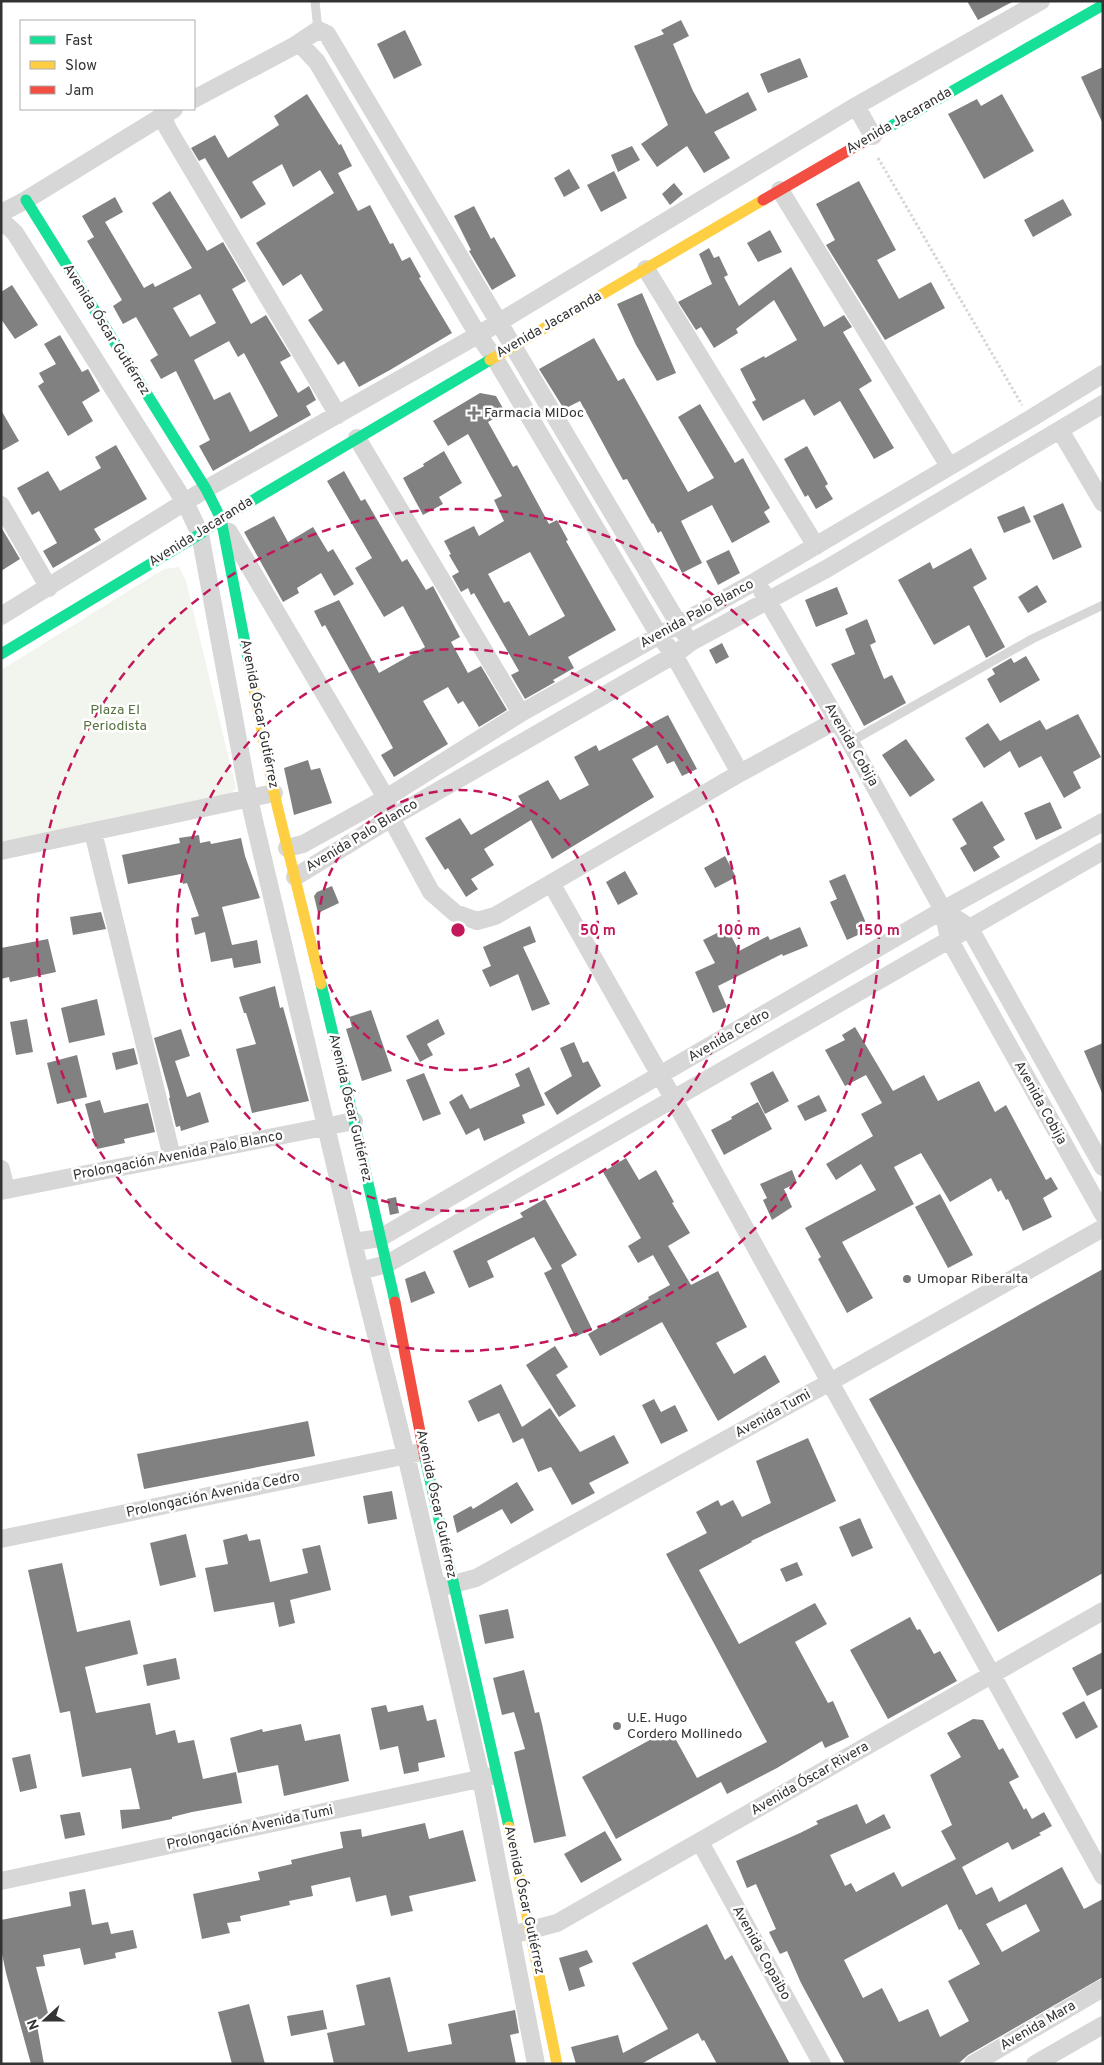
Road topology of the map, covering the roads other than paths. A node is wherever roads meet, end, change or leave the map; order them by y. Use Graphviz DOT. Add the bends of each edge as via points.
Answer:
graph roads {
  1 [pos="315,1"];
  2 [pos="1041,1"];
  3 [pos="1103,5"];
  4 [pos="323,32"];
  5 [pos="294,46"];
  6 [pos="195,98"];
  7 [pos="856,106"];
  8 [pos="168,112"];
  9 [pos="872,136"];
  10 [pos="780,190"];
  11 [pos="26,200"];
  12 [pos="1,213"];
  13 [pos="1,220"];
  14 [pos="646,269"];
  15 [pos="499,321"];
  16 [pos="478,334"];
  17 [pos="514,346"];
  18 [pos="494,357"];
  19 [pos="1103,374"];
  20 [pos="1103,404"];
  21 [pos="338,415"];
  22 [pos="1060,430"];
  23 [pos="357,438"];
  24 [pos="950,466"];
  25 [pos="206,490"];
  26 [pos="1103,503"];
  27 [pos="1,504"];
  28 [pos="186,504"];
  29 [pos="221,519"];
  30 [pos="200,534"];
  31 [pos="816,546"];
  32 [pos="756,581"];
  33 [pos="49,588"];
  34 [pos="767,600"];
  35 [pos="1103,605"];
  36 [pos="1,616"];
  37 [pos="679,624"];
  38 [pos="659,635"];
  39 [pos="690,642"];
  40 [pos="1,654"];
  41 [pos="674,655"];
  42 [pos="521,713"];
  43 [pos="836,720"];
  44 [pos="850,742"];
  45 [pos="740,773"];
  46 [pos="274,794"];
  47 [pos="386,798"];
  48 [pos="249,799"];
  49 [pos="392,818"];
  50 [pos="1103,822"];
  51 [pos="93,832"];
  52 [pos="287,848"];
  53 [pos="1,851"];
  54 [pos="1103,851"];
  55 [pos="295,877"];
  56 [pos="551,883"];
  57 [pos="944,910"];
  58 [pos="968,927"];
  59 [pos="949,939"];
  60 [pos="660,1076"];
  61 [pos="673,1098"];
  62 [pos="354,1121"];
  63 [pos="327,1126"];
  64 [pos="172,1157"];
  65 [pos="1103,1167"];
  66 [pos="1,1169"];
  67 [pos="4,1190"];
  68 [pos="1103,1214"];
  69 [pos="1103,1228"];
  70 [pos="380,1238"];
  71 [pos="354,1242"];
  72 [pos="387,1264"];
  73 [pos="360,1271"];
  74 [pos="830,1382"];
  75 [pos="424,1452"];
  76 [pos="406,1455"];
  77 [pos="1,1539"];
  78 [pos="445,1586"];
  79 [pos="1103,1611"];
  80 [pos="993,1674"];
  81 [pos="490,1777"];
  82 [pos="700,1842"];
  83 [pos="1103,1876"];
  84 [pos="1,1882"];
  85 [pos="531,1930"];
  86 [pos="511,1935"];
  87 [pos="1103,1988"];
  88 [pos="1103,2025"];
  89 [pos="536,2064"];
  90 [pos="556,2064"];
  91 [pos="822,2064"];
  92 [pos="973,2064"];
  93 [pos="1035,2064"];
  1 -- 4 [label="lane"];
  2 -- 7 [label="street, Avenida Jacaranda"];
  3 -- 9 [label="street, Avenida Jacaranda"];
  4 -- 5 [label="street"];
  4 -- 15 [label="street"];
  5 -- 6 [label="street"];
  5 -- 16 [label="street" via="302,46 317,62"];
  7 -- 9 [label="street"];
  7 -- 15 [label="street, Avenida Jacaranda"];
  8 -- 11 [label="street"];
  8 -- 21 [label="street" via="168,129"];
  9 -- 10 [label="street, Avenida Jacaranda"];
  10 -- 14 [label="street, Avenida Jacaranda"];
  10 -- 24 [label="street"];
  11 -- 12 [label="street"];
  11 -- 25 [label="street, Avenida Óscar Gutiérrez"];
  13 -- 28 [label="street, Avenida Óscar Gutiérrez" via="15,233"];
  14 -- 17 [label="street, Avenida Jacaranda"];
  14 -- 31 [label="street"];
  15 -- 16 [label="street, Avenida Jacaranda"];
  15 -- 17 [label="street"];
  16 -- 18 [label="street"];
  16 -- 21 [label="street, Avenida Jacaranda"];
  17 -- 18 [label="street, Avenida Jacaranda"];
  17 -- 37 [label="street"];
  18 -- 23 [label="street, Avenida Jacaranda"];
  18 -- 38 [label="street"];
  19 -- 24 [label="street, Avenida Palo Blanco"];
  20 -- 22 [label="street, Avenida Palo Blanco"];
  21 -- 25 [label="street, Avenida Jacaranda"];
  22 -- 26 [label="street"];
  22 -- 34 [label="street, Avenida Palo Blanco" via="828,568"];
  23 -- 29 [label="street, Avenida Jacaranda"];
  23 -- 42 [label="street"];
  24 -- 31 [label="street, Avenida Palo Blanco"];
  25 -- 28 [label="street, Avenida Jacaranda"];
  25 -- 29 [label="street, Avenida Óscar Gutiérrez"];
  27 -- 33 [label="street"];
  28 -- 30 [label="street, Avenida Óscar Gutiérrez"];
  28 -- 33 [label="street, Avenida Jacaranda"];
  29 -- 30 [label="street, Avenida Jacaranda"];
  29 -- 46 [label="street, Avenida Óscar Gutiérrez"];
  29 -- 47 [label="street"];
  30 -- 40 [label="street, Avenida Jacaranda"];
  30 -- 48 [label="street, Avenida Óscar Gutiérrez"];
  31 -- 32 [label="street, Avenida Palo Blanco"];
  32 -- 34 [label="street, Avenida Cobija"];
  32 -- 37 [label="street, Avenida Palo Blanco"];
  33 -- 36 [label="street, Avenida Jacaranda"];
  34 -- 39 [label="street, Avenida Palo Blanco"];
  34 -- 43 [label="street, Avenida Cobija"];
  35 -- 44 [label="lane" via="1032,639"];
  37 -- 38 [label="street, Avenida Palo Blanco"];
  37 -- 39 [label="street"];
  38 -- 41 [label="street"];
  38 -- 42 [label="street, Avenida Palo Blanco"];
  39 -- 41 [label="street, Avenida Palo Blanco"];
  41 -- 45 [label="street"];
  41 -- 49 [label="street, Avenida Palo Blanco"];
  42 -- 47 [label="street, Avenida Palo Blanco"];
  43 -- 44 [label="street, Avenida Cobija"];
  43 -- 45 [label="street"];
  44 -- 57 [label="street, Avenida Cobija"];
  45 -- 56 [label="street"];
  46 -- 48 [label="street"];
  46 -- 52 [label="street, Avenida Óscar Gutiérrez"];
  47 -- 49 [label="street"];
  47 -- 52 [label="street, Avenida Palo Blanco" via="302,844"];
  48 -- 51 [label="street"];
  48 -- 63 [label="street, Avenida Óscar Gutiérrez"];
  49 -- 55 [label="street, Avenida Palo Blanco"];
  49 -- 56 [label="street" via="431,892 455,913 477,921 496,916"];
  50 -- 57 [label="street, Avenida Cedro"];
  51 -- 53 [label="street"];
  51 -- 64 [label="street"];
  52 -- 55 [label="street, Avenida Óscar Gutiérrez"];
  54 -- 58 [label="street, Avenida Cedro"];
  55 -- 62 [label="street, Avenida Óscar Gutiérrez"];
  56 -- 60 [label="street"];
  57 -- 58 [label="street, Avenida Cobija"];
  57 -- 59 [label="street, Avenida Cobija"];
  57 -- 60 [label="street, Avenida Cedro"];
  58 -- 59 [label="street, Avenida Cedro"];
  58 -- 65 [label="street, Avenida Cobija"];
  59 -- 61 [label="street, Avenida Cedro"];
  59 -- 68 [label="street, Avenida Cobija"];
  60 -- 61 [label="street"];
  60 -- 70 [label="street, Avenida Cedro"];
  61 -- 72 [label="street, Avenida Cedro"];
  61 -- 74 [label="street"];
  62 -- 63 [label="street, Prolongación Avenida Palo Blanco"];
  62 -- 70 [label="street, Avenida Óscar Gutiérrez"];
  63 -- 64 [label="street, Prolongación Avenida Palo Blanco"];
  63 -- 71 [label="street, Avenida Óscar Gutiérrez"];
  64 -- 67 [label="street, Prolongación Avenida Palo Blanco"];
  66 -- 67 [label="street"];
  69 -- 74 [label="street, Avenida Tumi"];
  70 -- 71 [label="street, Avenida Cedro"];
  70 -- 72 [label="street, Avenida Óscar Gutiérrez"];
  71 -- 73 [label="street, Avenida Óscar Gutiérrez"];
  72 -- 73 [label="street, Avenida Cedro"];
  72 -- 75 [label="street, Avenida Óscar Gutiérrez"];
  73 -- 76 [label="street, Avenida Óscar Gutiérrez"];
  74 -- 78 [label="street, Avenida Tumi" via="476,1578"];
  74 -- 80 [label="street"];
  75 -- 76 [label="street, Prolongación Avenida Cedro"];
  75 -- 78 [label="street, Avenida Óscar Gutiérrez"];
  76 -- 77 [label="street, Prolongación Avenida Cedro"];
  76 -- 78 [label="street, Avenida Óscar Gutiérrez"];
  78 -- 81 [label="street, Avenida Óscar Gutiérrez"];
  79 -- 80 [label="street, Avenida Óscar Rivera"];
  80 -- 82 [label="street, Avenida Óscar Rivera"];
  80 -- 83 [label="street"];
  81 -- 84 [label="street, Prolongación Avenida Tumi"];
  81 -- 85 [label="street, Avenida Óscar Gutiérrez"];
  81 -- 86 [label="street, Avenida Óscar Gutiérrez"];
  82 -- 85 [label="street, Avenida Óscar Rivera" via="557,1923"];
  82 -- 91 [label="street, Avenida Copaibo"];
  85 -- 86 [label="street, Avenida Óscar Rivera"];
  85 -- 90 [label="street, Avenida Óscar Gutiérrez"];
  86 -- 89 [label="street, Avenida Óscar Gutiérrez"];
  87 -- 92 [label="street, Avenida Mara"];
  88 -- 93 [label="street"];
}
